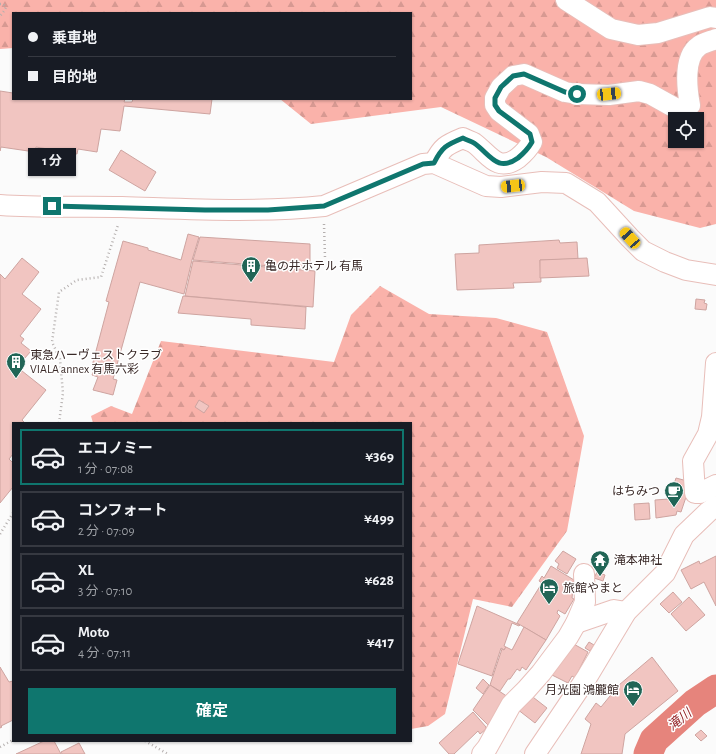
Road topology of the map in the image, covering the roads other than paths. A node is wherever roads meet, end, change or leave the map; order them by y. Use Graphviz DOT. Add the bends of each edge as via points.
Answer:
graph roads {
  1 [pos="566,0"];
  2 [pos="716,18"];
  3 [pos="716,39"];
  4 [pos="434,163"];
  5 [pos="0,205"];
  6 [pos="716,275"];
  7 [pos="716,363"];
  8 [pos="716,485"];
  9 [pos="716,506"];
  10 [pos="584,574"];
  11 [pos="626,612"];
  12 [pos="576,623"];
  13 [pos="482,754"];
  14 [pos="535,754"];
  1 -- 2 [label="street" via="611,29 638,35 658,33 710,17"];
  3 -- 4 [label="street" via="698,46 692,53 686,82 690,105 684,109 677,109 650,94 577,94 565,92 524,74 513,76 501,87 495,98 495,105 499,111 530,134 532,142 527,150 513,161 503,164 496,162 473,142 463,138 440,150"];
  4 -- 5 [label="street" via="423,164 324,206 268,210 205,210"];
  4 -- 6 [label="street" via="486,186 501,188 542,182 566,182 597,202 643,251 686,270"];
  7 -- 8 [label="street" via="712,417 708,434 693,460 695,493"];
  9 -- 11 [label="street" via="684,535 665,573"];
  10 -- 12 [label="street" via="584,602"];
  11 -- 12 [label="street" via="614,610"];
  11 -- 14 [label="street"];
  12 -- 13 [label="street" via="541,673 511,705"];
}
